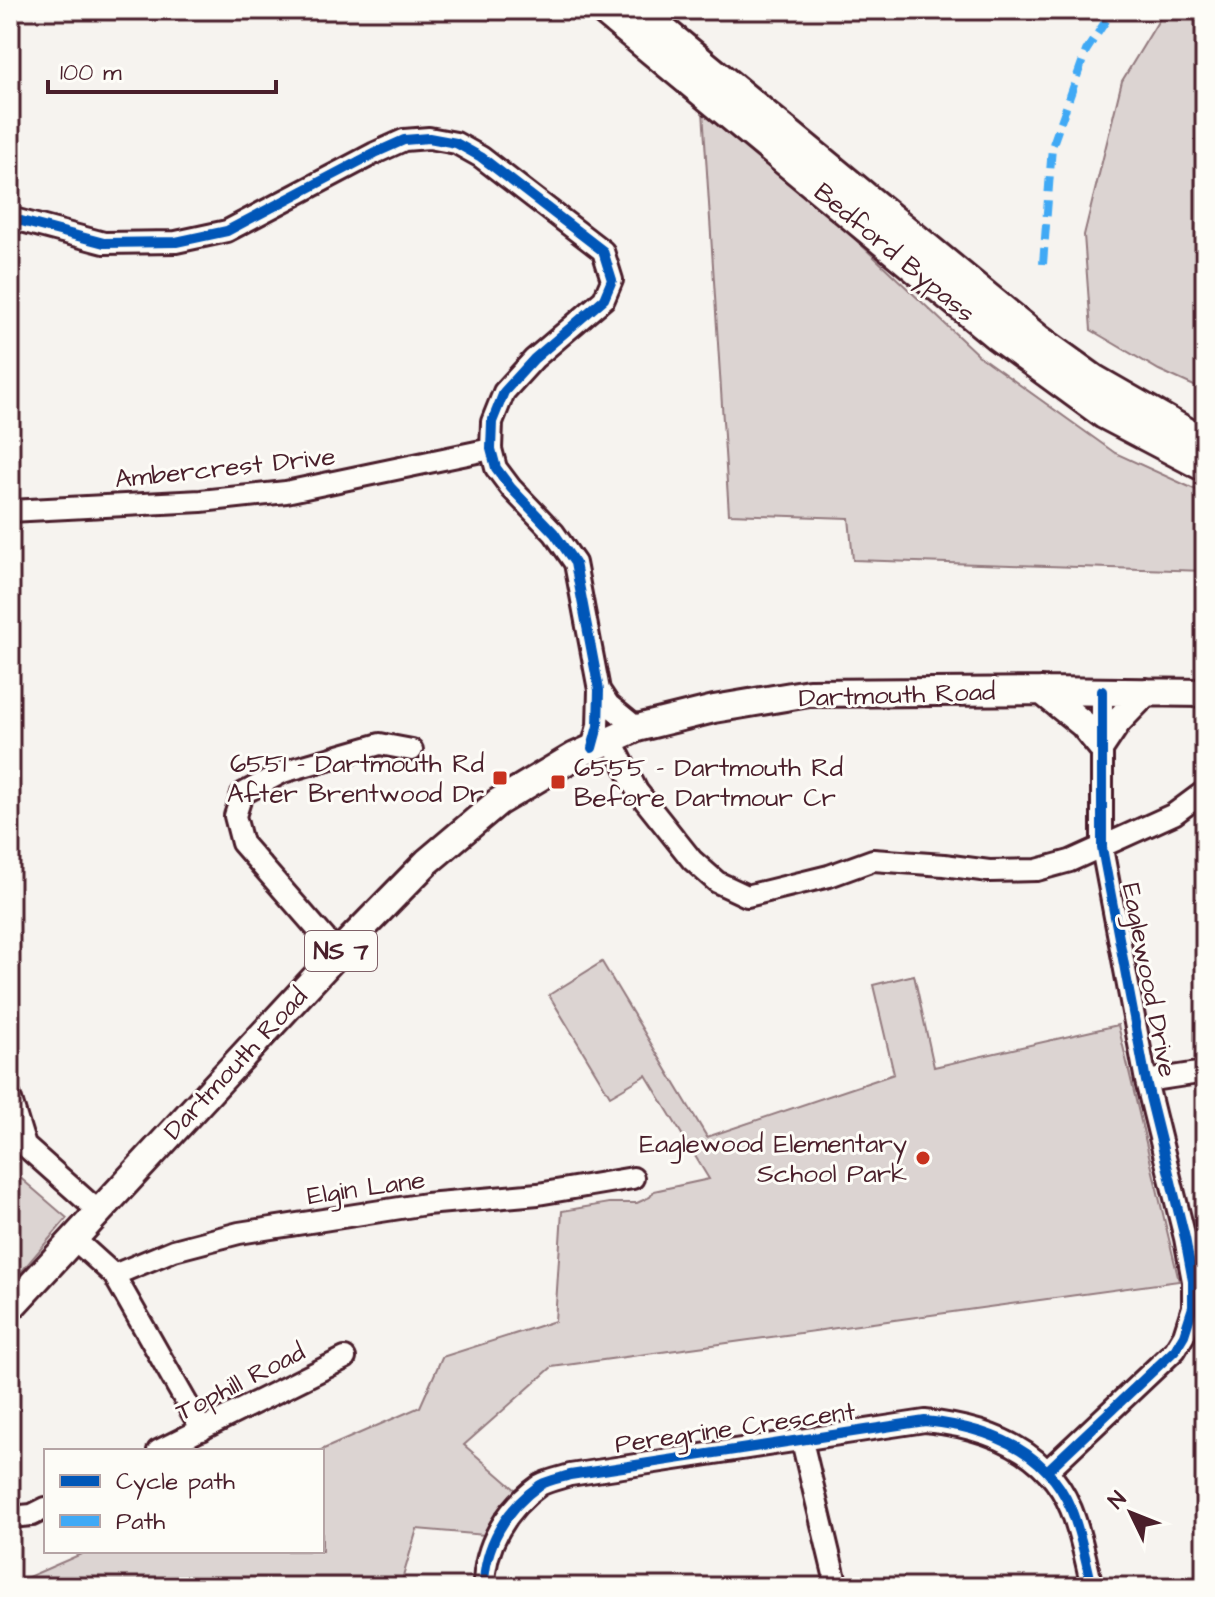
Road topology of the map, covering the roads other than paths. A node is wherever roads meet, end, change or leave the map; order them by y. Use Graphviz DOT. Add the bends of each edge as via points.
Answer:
graph roads {
  1 [pos="603,10"];
  2 [pos="638,10"];
  3 [pos="10,218"];
  4 [pos="1205,443"];
  5 [pos="491,449"];
  6 [pos="1205,467"];
  7 [pos="10,511"];
  8 [pos="599,690"];
  9 [pos="1042,691"];
  10 [pos="1102,691"];
  11 [pos="1146,692"];
  12 [pos="1205,693"];
  13 [pos="637,728"];
  14 [pos="601,743"];
  15 [pos="1101,746"];
  16 [pos="412,750"];
  17 [pos="1205,791"];
  18 [pos="1102,848"];
  19 [pos="338,953"];
  20 [pos="1205,1072"];
  21 [pos="1146,1081"];
  22 [pos="10,1097"];
  23 [pos="633,1178"];
  24 [pos="98,1211"];
  25 [pos="73,1238"];
  26 [pos="114,1275"];
  27 [pos="10,1308"];
  28 [pos="345,1358"];
  29 [pos="202,1430"];
  30 [pos="802,1441"];
  31 [pos="162,1449"];
  32 [pos="1047,1471"];
  33 [pos="44,1509"];
  34 [pos="10,1517"];
  35 [pos="484,1587"];
  36 [pos="837,1587"];
  37 [pos="1092,1587"];
  1 -- 6 [label="highway, Bedford Bypass" via="996,335 1104,414"];
  2 -- 4 [label="highway, Bedford Bypass" via="1038,339 1095,380"];
  3 -- 5 [label="street" via="104,243 176,242 227,231 404,140 456,143 603,251 612,280 604,299 504,392 492,422"];
  5 -- 7 [label="street, Ambercrest Drive" via="286,492"];
  5 -- 8 [label="street" via="496,468 575,563"];
  8 -- 13 [label="street"];
  8 -- 14 [label="street"];
  9 -- 10 [label="main road, Dartmouth Road / NS 7"];
  9 -- 13 [label="main road, Dartmouth Road / NS 7" via="809,693"];
  9 -- 15 [label="main road"];
  10 -- 11 [label="main road, Dartmouth Road / NS 7"];
  10 -- 15 [label="street, Eaglewood Drive"];
  11 -- 12 [label="main road, Dartmouth Road / NS 7"];
  11 -- 15 [label="main road"];
  13 -- 14 [label="main road, Dartmouth Road / NS 7"];
  14 -- 18 [label="street" via="692,860 717,882 747,896 873,860 1037,870"];
  14 -- 19 [label="main road, Dartmouth Road / NS 7" via="498,802 427,862"];
  15 -- 18 [label="street, Eaglewood Drive"];
  16 -- 19 [label="street" via="380,744 283,772 242,794 235,816 242,843"];
  17 -- 18 [label="street" via="1174,814"];
  18 -- 21 [label="street, Eaglewood Drive"];
  19 -- 24 [label="main road, Dartmouth Road / NS 7"];
  20 -- 21 [label="street"];
  21 -- 32 [label="street, Eaglewood Drive" via="1185,1238 1193,1307 1175,1350"];
  22 -- 24 [label="street" via="25,1146"];
  23 -- 26 [label="street, Elgin Lane" via="239,1233 174,1250"];
  24 -- 25 [label="main road, Dartmouth Road / NS 7"];
  25 -- 26 [label="street"];
  25 -- 27 [label="main road, Dartmouth Road / NS 7"];
  26 -- 29 [label="street"];
  28 -- 29 [label="street, Tophill Road"];
  29 -- 31 [label="street, Tophill Road"];
  30 -- 32 [label="street, Peregrine Crescent" via="925,1421 959,1425 1007,1441"];
  30 -- 35 [label="street, Peregrine Crescent" via="586,1472 542,1484 497,1532 487,1551"];
  30 -- 36 [label="street"];
  32 -- 37 [label="street" via="1070,1507"];
  33 -- 34 [label="street"];
}
